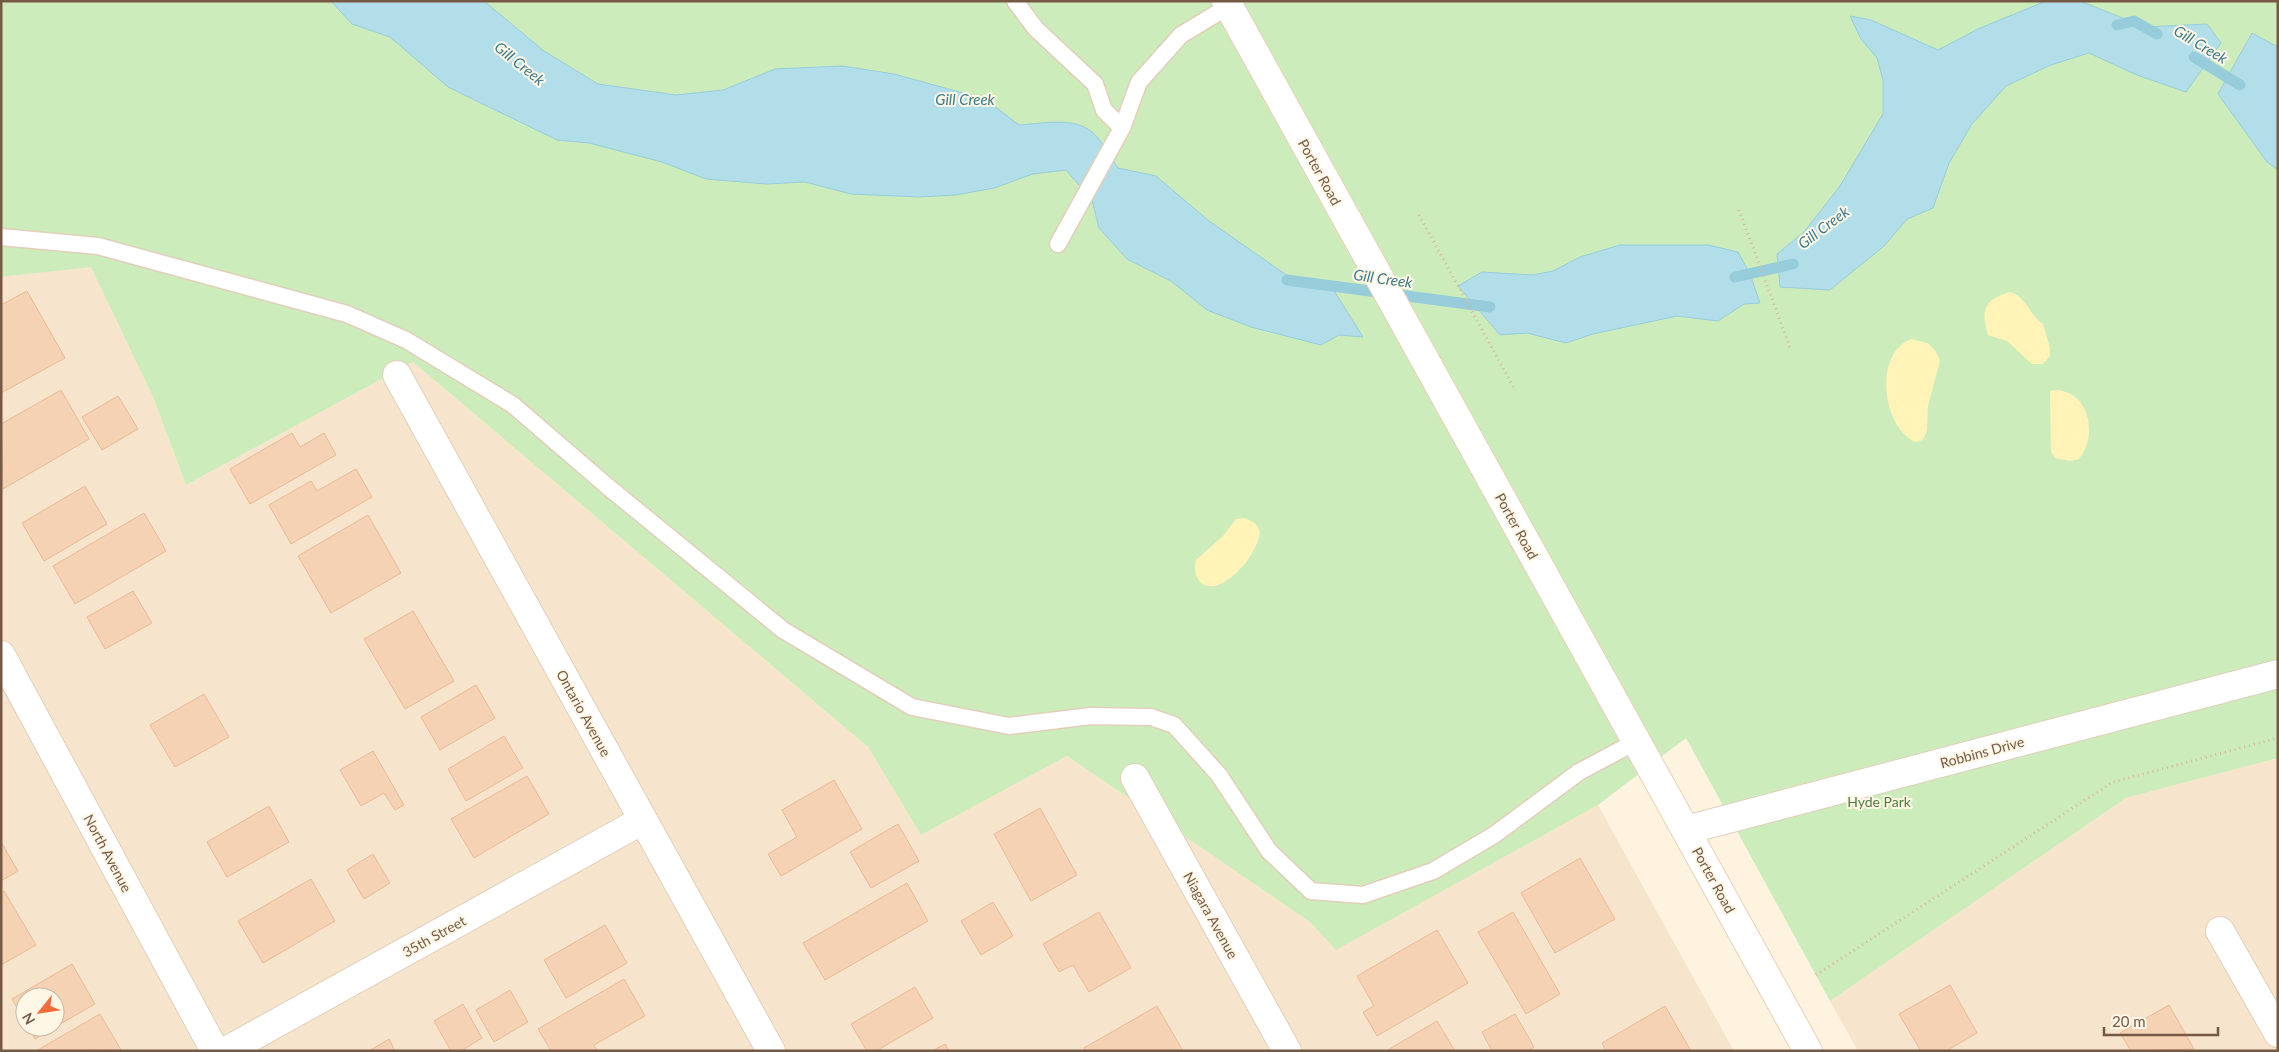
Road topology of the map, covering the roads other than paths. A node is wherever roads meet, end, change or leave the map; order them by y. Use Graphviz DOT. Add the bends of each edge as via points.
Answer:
graph roads {
  1 [pos="1015,1"];
  2 [pos="1228,4"];
  3 [pos="1122,128"];
  4 [pos="1,237"];
  5 [pos="1058,244"];
  6 [pos="397,375"];
  7 [pos="1,655"];
  8 [pos="2278,674"];
  9 [pos="1637,741"];
  10 [pos="1135,778"];
  11 [pos="643,820"];
  12 [pos="1686,830"];
  13 [pos="2220,931"];
  14 [pos="2278,1033"];
  15 [pos="215,1051"];
  16 [pos="226,1051"];
  17 [pos="771,1051"];
  18 [pos="1287,1051"];
  19 [pos="1808,1051"];
  1 -- 3 [label="lane" via="1036,29 1095,84 1104,110"];
  2 -- 3 [label="lane" via="1181,36 1139,82"];
  2 -- 9 [label="street, Porter Road"];
  3 -- 5 [label="lane"];
  4 -- 9 [label="lane" via="98,246 347,314 406,340 512,404 783,630 912,707 1009,726 1091,716 1151,717 1174,725 1219,775 1269,851 1311,891 1363,895 1433,871 1494,835 1579,772"];
  6 -- 11 [label="street, Ontario Avenue"];
  7 -- 15 [label="street, North Avenue"];
  8 -- 12 [label="street, Robbins Drive"];
  9 -- 12 [label="street, Porter Road"];
  10 -- 18 [label="street, Niagara Avenue"];
  11 -- 16 [label="street, 35th Street"];
  11 -- 17 [label="street, Ontario Avenue"];
  12 -- 19 [label="street, Porter Road"];
  13 -- 14 [label="street"];
}
